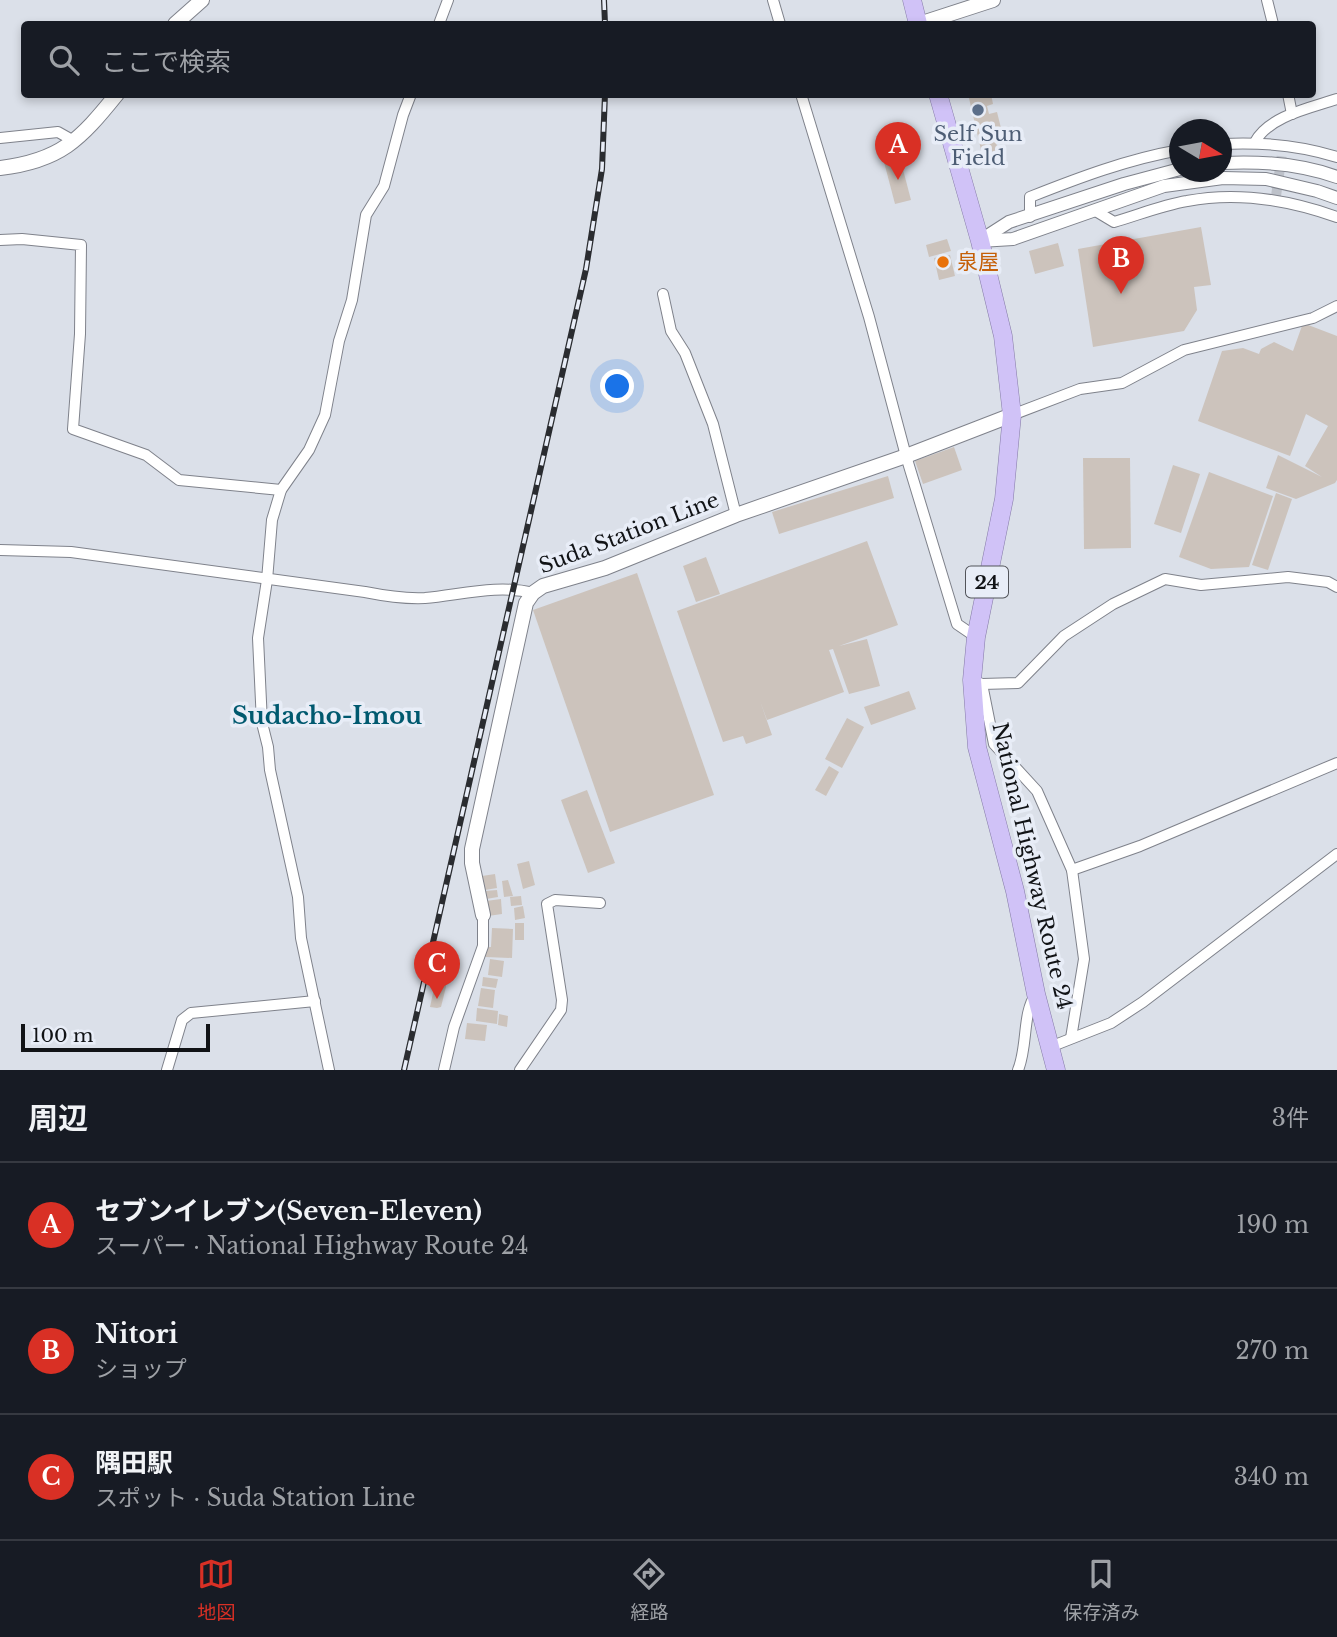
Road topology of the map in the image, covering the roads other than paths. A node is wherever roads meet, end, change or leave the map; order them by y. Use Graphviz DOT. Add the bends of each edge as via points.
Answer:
graph roads {
  1 [pos="202,0"];
  2 [pos="448,0"];
  3 [pos="773,0"];
  4 [pos="912,0"];
  5 [pos="993,0"];
  6 [pos="1267,0"];
  7 [pos="178,21"];
  8 [pos="440,21"];
  9 [pos="779,21"];
  10 [pos="918,21"];
  11 [pos="928,21"];
  12 [pos="1272,21"];
  13 [pos="113,98"];
  14 [pos="409,98"];
  15 [pos="802,98"];
  16 [pos="939,98"];
  17 [pos="1289,98"];
  18 [pos="1337,99"];
  19 [pos="1292,114"];
  20 [pos="0,138"];
  21 [pos="75,141"];
  22 [pos="1255,142"];
  23 [pos="1232,143"];
  24 [pos="1169,152"];
  25 [pos="1337,157"];
  26 [pos="1232,162"];
  27 [pos="0,169"];
  28 [pos="1169,172"];
  29 [pos="1337,177"];
  30 [pos="1337,198"];
  31 [pos="1094,210"];
  32 [pos="1030,217"];
  33 [pos="1337,218"];
  34 [pos="0,240"];
  35 [pos="980,240"];
  36 [pos="663,294"];
  37 [pos="1337,306"];
  38 [pos="1012,415"];
  39 [pos="906,456"];
  40 [pos="281,490"];
  41 [pos="736,515"];
  42 [pos="0,550"];
  43 [pos="267,580"];
  44 [pos="1337,587"];
  45 [pos="533,593"];
  46 [pos="976,637"];
  47 [pos="977,682"];
  48 [pos="1337,763"];
  49 [pos="1337,854"];
  50 [pos="1072,870"];
  51 [pos="600,903"];
  52 [pos="483,915"];
  53 [pos="1037,994"];
  54 [pos="315,1001"];
  55 [pos="1072,1038"];
  56 [pos="1050,1047"];
  57 [pos="167,1070"];
  58 [pos="329,1070"];
  59 [pos="444,1070"];
  60 [pos="520,1070"];
  61 [pos="1018,1070"];
  62 [pos="1056,1070"];
  1 -- 7 [label="main road"];
  2 -- 8 [label="street"];
  3 -- 9 [label="street"];
  4 -- 10 [label="highway"];
  5 -- 11 [label="main road"];
  6 -- 12 [label="street"];
  13 -- 21 [label="main road"];
  14 -- 40 [label="street" via="384,186 366,215 325,415 309,450"];
  15 -- 39 [label="street"];
  16 -- 35 [label="highway, National Highway Route 24 / 24"];
  17 -- 19 [label="street"];
  18 -- 19 [label="street"];
  19 -- 22 [label="street" via="1262,130"];
  20 -- 21 [label="street" via="58,132"];
  21 -- 27 [label="main road" via="52,156"];
  22 -- 23 [label="street"];
  22 -- 25 [label="street"];
  24 -- 32 [label="street" via="1030,197"];
  26 -- 29 [label="street" via="1252,161"];
  28 -- 32 [label="street"];
  30 -- 31 [label="street" via="1266,179 1223,178 1164,186"];
  31 -- 33 [label="street" via="1114,222 1187,201 1275,198"];
  31 -- 35 [label="street" via="1013,239"];
  32 -- 35 [label="street" via="1009,222"];
  34 -- 40 [label="street" via="81,245 73,429 146,456 179,480"];
  35 -- 38 [label="highway, National Highway Route 24 / 24" via="1003,336"];
  36 -- 41 [label="street" via="671,331 685,353 713,424"];
  37 -- 38 [label="street" via="1313,318 1184,350 1122,383 1080,389"];
  38 -- 39 [label="main road, Suda Station Line"];
  38 -- 46 [label="highway, National Highway Route 24 / 24" via="1004,499"];
  39 -- 41 [label="main road, Suda Station Line"];
  39 -- 46 [label="street" via="957,624"];
  40 -- 43 [label="street" via="272,520"];
  41 -- 45 [label="main road, Suda Station Line"];
  42 -- 43 [label="street" via="71,552"];
  43 -- 45 [label="street" via="394,598 514,588"];
  43 -- 54 [label="street" via="258,638 262,723"];
  44 -- 47 [label="street" via="1288,577 1201,585 1165,579 1113,604 1064,636 1018,683"];
  45 -- 52 [label="main road, Suda Station Line" via="526,603 472,849"];
  46 -- 47 [label="highway, National Highway Route 24 / 24"];
  47 -- 50 [label="street" via="995,744 1037,791"];
  47 -- 53 [label="highway, National Highway Route 24 / 24" via="977,747"];
  48 -- 50 [label="street"];
  49 -- 55 [label="street" via="1143,1002 1111,1023"];
  50 -- 55 [label="street" via="1084,959"];
  51 -- 60 [label="street" via="555,900 547,904 561,1010"];
  52 -- 59 [label="street" via="483,946"];
  53 -- 56 [label="highway, National Highway Route 24 / 24"];
  53 -- 61 [label="street" via="1030,1003"];
  54 -- 57 [label="street" via="191,1013 182,1020"];
  54 -- 58 [label="street"];
  55 -- 56 [label="street"];
  56 -- 62 [label="highway, National Highway Route 24 / 24"];
}
